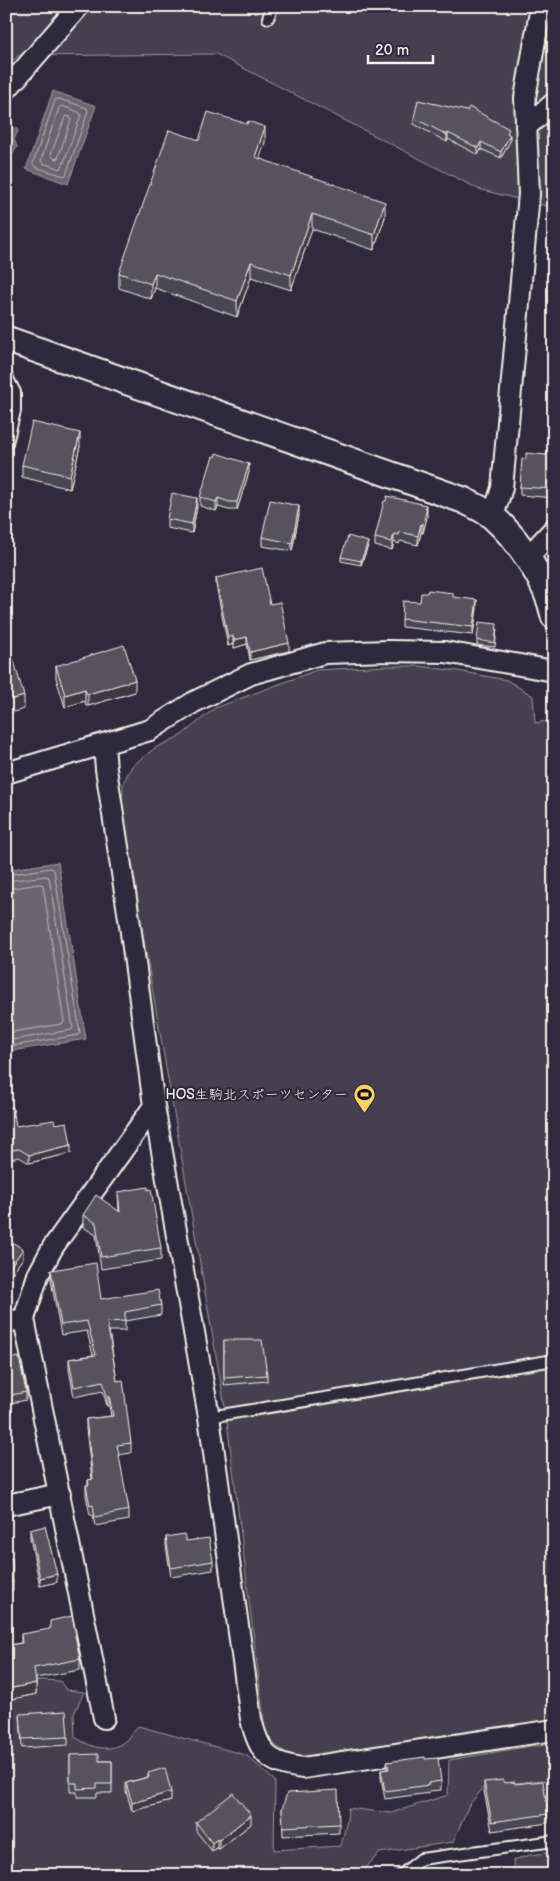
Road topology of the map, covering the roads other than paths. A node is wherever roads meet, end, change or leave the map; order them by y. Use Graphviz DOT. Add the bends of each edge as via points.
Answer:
graph roads {
  1 [pos="79,6"];
  2 [pos="273,6"];
  3 [pos="540,6"];
  4 [pos="268,18"];
  5 [pos="6,90"];
  6 [pos="554,103"];
  7 [pos="526,127"];
  8 [pos="6,339"];
  9 [pos="6,375"];
  10 [pos="7,443"];
  11 [pos="492,516"];
  12 [pos="554,529"];
  13 [pos="528,557"];
  14 [pos="554,616"];
  15 [pos="554,670"];
  16 [pos="104,745"];
  17 [pos="6,773"];
  18 [pos="154,1106"];
  19 [pos="15,1320"];
  20 [pos="554,1360"];
  21 [pos="209,1417"];
  22 [pos="60,1494"];
  23 [pos="6,1505"];
  24 [pos="104,1718"];
  25 [pos="554,1730"];
  26 [pos="554,1841"];
  27 [pos="401,1875"];
  1 -- 5 [label="street"];
  2 -- 4 [label="lane"];
  3 -- 7 [label="street" via="525,98"];
  6 -- 7 [label="street"];
  7 -- 11 [label="street" via="529,194 502,488"];
  8 -- 11 [label="street" via="387,472 463,500"];
  9 -- 10 [label="lane" via="15,392 15,411"];
  11 -- 13 [label="street"];
  12 -- 13 [label="street"];
  13 -- 14 [label="street"];
  15 -- 16 [label="street" via="446,652 326,653 251,674 194,702 150,730"];
  16 -- 17 [label="street"];
  16 -- 18 [label="street"];
  18 -- 19 [label="street" via="53,1247"];
  18 -- 21 [label="street"];
  19 -- 22 [label="street"];
  20 -- 21 [label="lane"];
  21 -- 25 [label="street" via="251,1719 261,1750 287,1766 303,1768"];
  22 -- 23 [label="street"];
  22 -- 24 [label="street"];
  26 -- 27 [label="lane" via="421,1859"];
}
